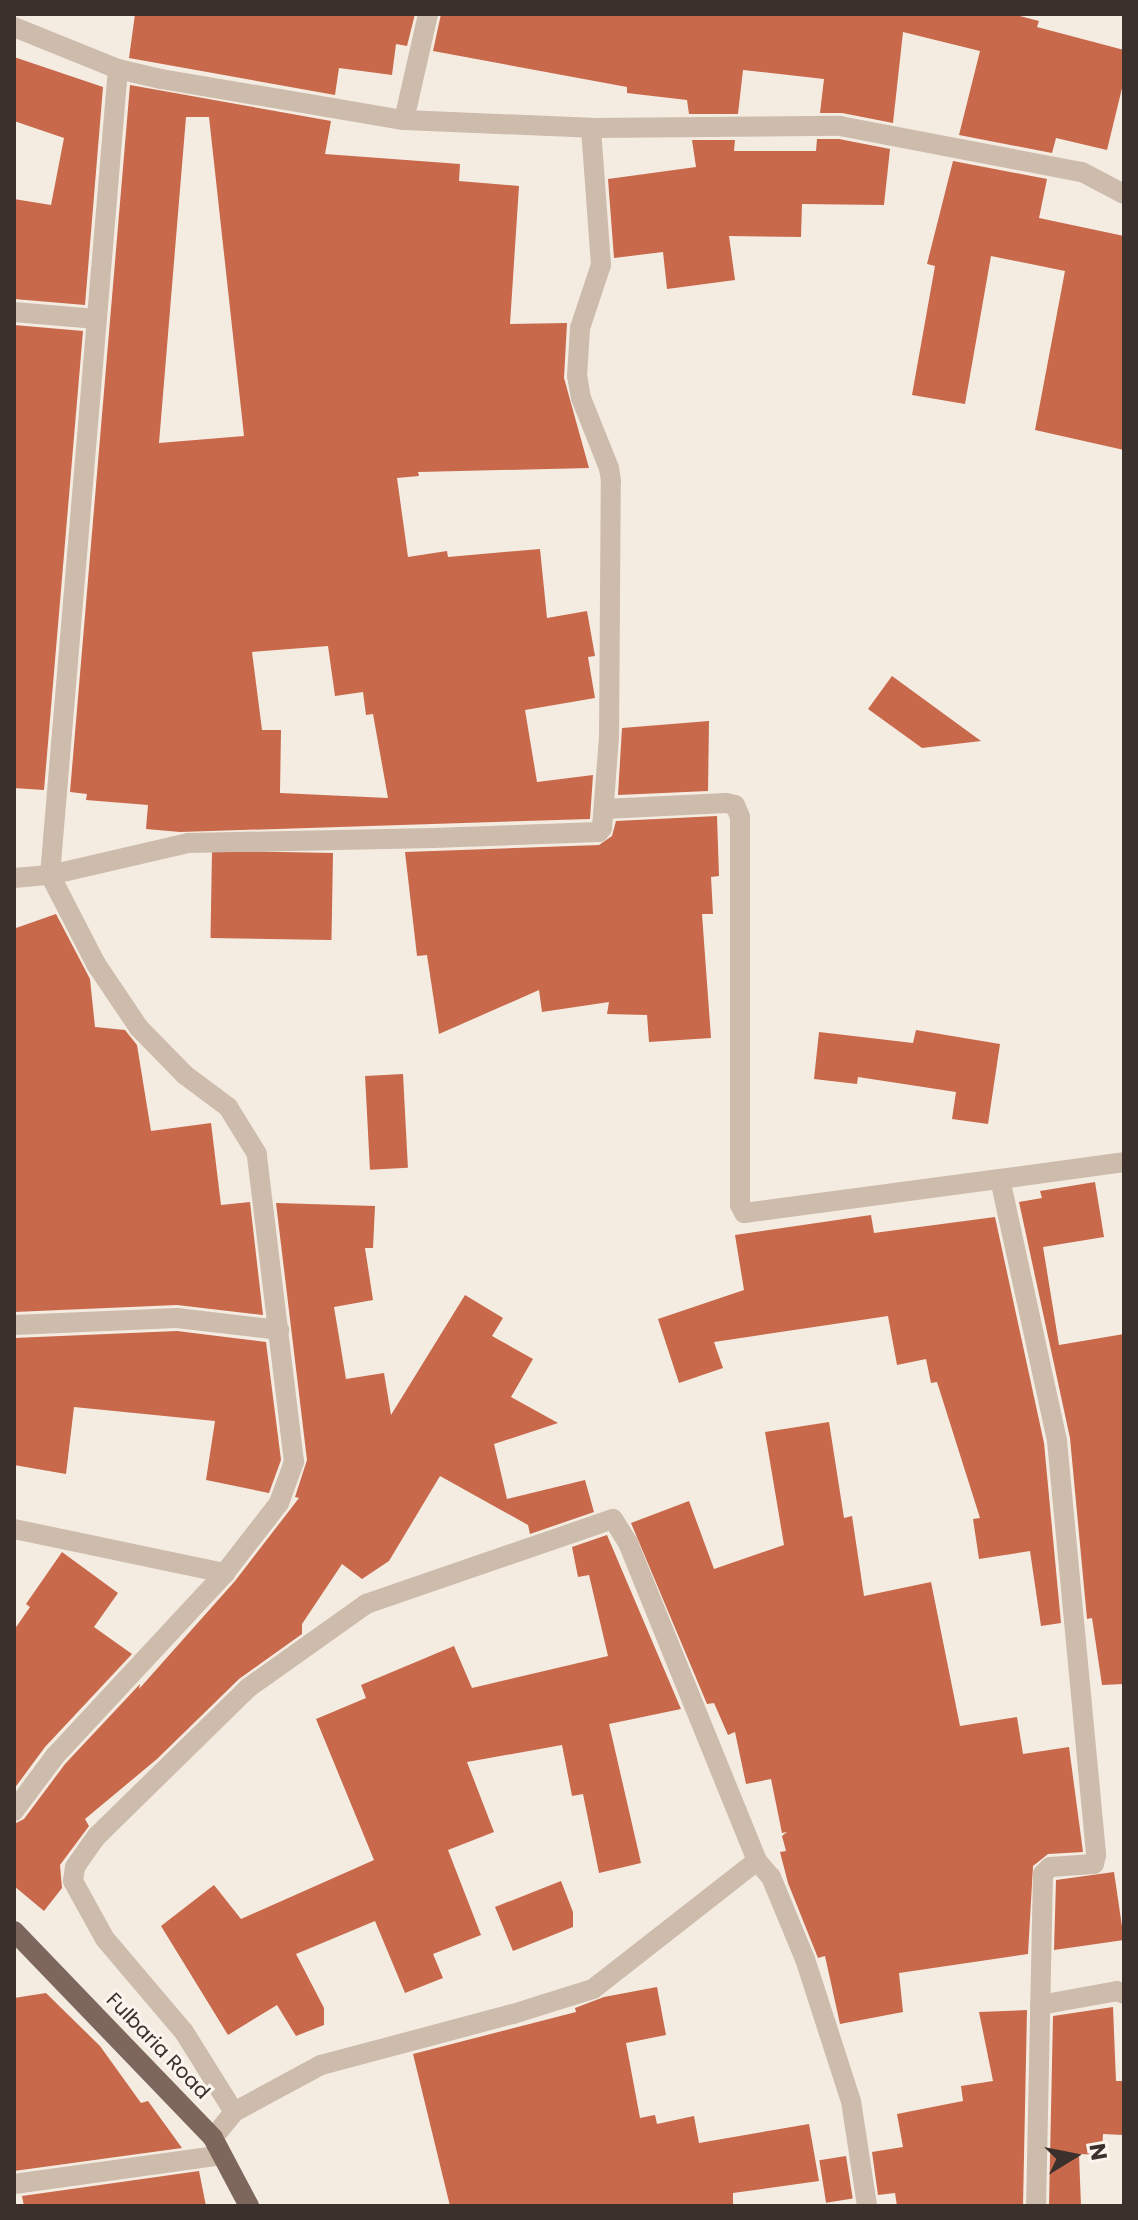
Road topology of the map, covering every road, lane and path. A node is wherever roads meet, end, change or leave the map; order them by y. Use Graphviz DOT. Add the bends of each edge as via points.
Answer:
graph roads {
  1 [pos="428,14"];
  2 [pos="14,27"];
  3 [pos="118,69"];
  4 [pos="404,120"];
  5 [pos="591,128"];
  6 [pos="1124,194"];
  7 [pos="14,312"];
  8 [pos="97,319"];
  9 [pos="604,809"];
  10 [pos="50,875"];
  11 [pos="14,878"];
  12 [pos="1124,1162"];
  13 [pos="1000,1179"];
  14 [pos="14,1325"];
  15 [pos="279,1330"];
  16 [pos="14,1529"];
  17 [pos="225,1573"];
  18 [pos="14,1811"];
  19 [pos="757,1861"];
  20 [pos="14,1931"];
  21 [pos="1124,1994"];
  22 [pos="1040,2005"];
  23 [pos="234,2112"];
  24 [pos="218,2146"];
  25 [pos="14,2184"];
  26 [pos="249,2206"];
  27 [pos="867,2206"];
  28 [pos="1036,2206"];
  1 -- 4 [label="street"];
  2 -- 3 [label="street"];
  3 -- 4 [label="street"];
  3 -- 8 [label="street"];
  4 -- 5 [label="street"];
  5 -- 6 [label="street" via="840,126 1082,172"];
  5 -- 9 [label="street" via="601,257 580,328 577,376 611,481"];
  7 -- 8 [label="street"];
  8 -- 10 [label="street"];
  9 -- 10 [label="street" via="599,832 189,843"];
  9 -- 13 [label="street" via="726,803 735,805 740,817 744,1213"];
  10 -- 11 [label="street"];
  10 -- 15 [label="street" via="96,964 139,1028 185,1075 228,1107 257,1154"];
  12 -- 13 [label="street"];
  13 -- 22 [label="street" via="1057,1441 1096,1855 1094,1864 1043,1869"];
  14 -- 15 [label="street" via="177,1318"];
  15 -- 17 [label="street" via="294,1462 279,1503"];
  16 -- 17 [label="street"];
  17 -- 18 [label="street" via="55,1756"];
  19 -- 23 [label="street" via="593,1989 321,2065"];
  19 -- 23 [label="street" via="628,1543 613,1519 366,1604 248,1688 106,1826 75,1867 73,1881 105,1939 184,2032"];
  19 -- 27 [label="street" via="771,1877 805,1959 851,2101"];
  20 -- 24 [label="main road, Fulbaria Road"];
  21 -- 22 [label="street"];
  22 -- 28 [label="street"];
  23 -- 24 [label="street"];
  24 -- 25 [label="street"];
  24 -- 26 [label="main road, Fulbaria Road"];
}
